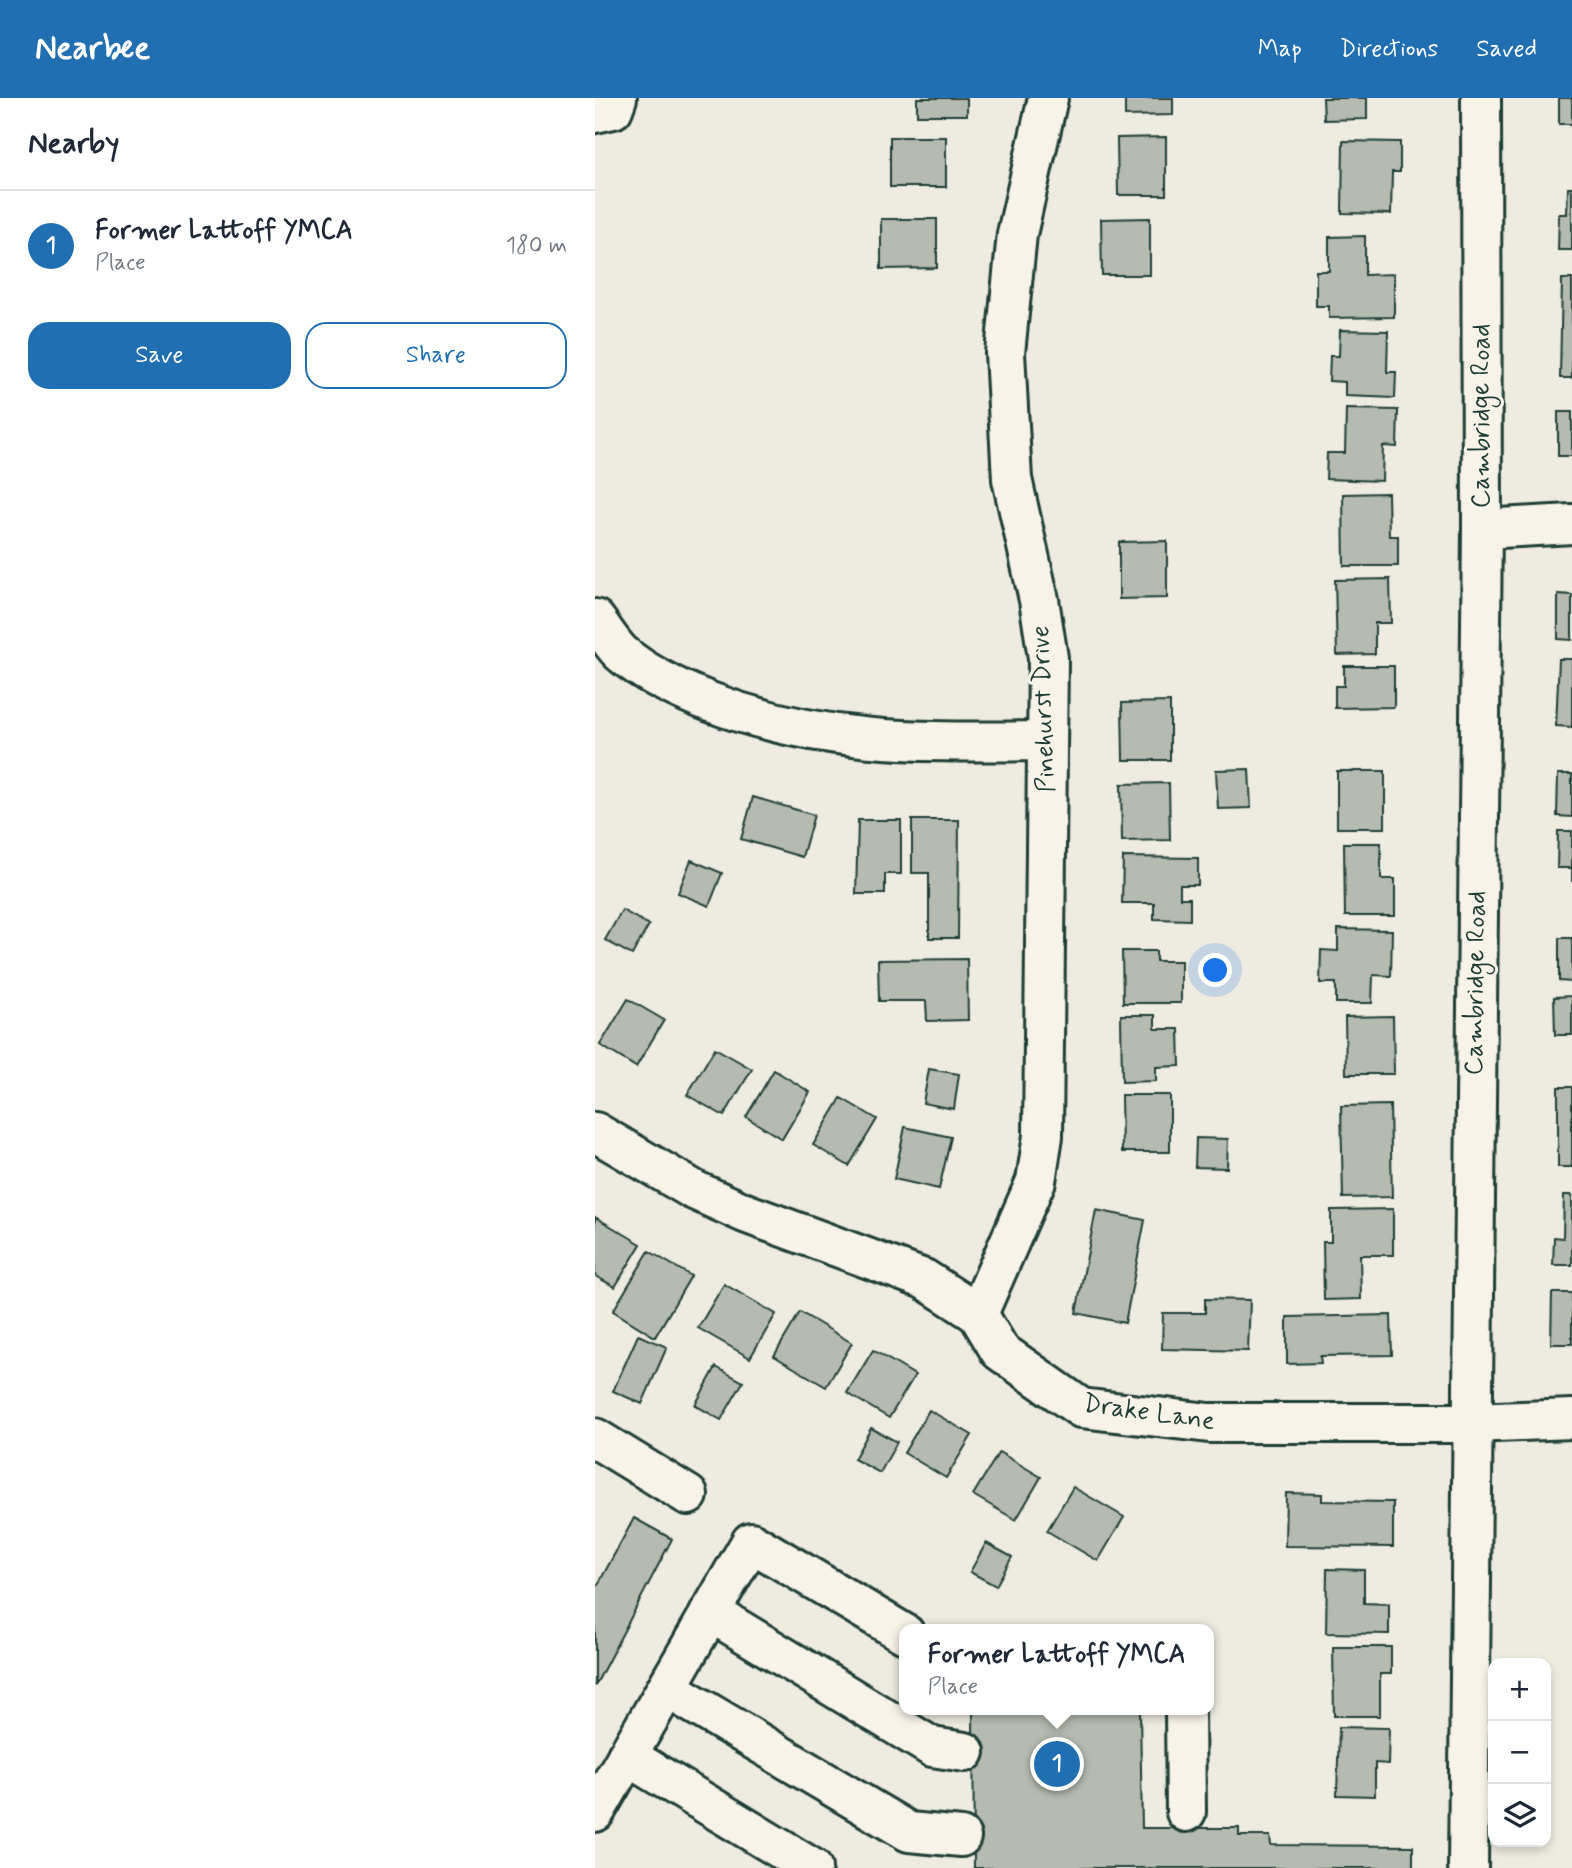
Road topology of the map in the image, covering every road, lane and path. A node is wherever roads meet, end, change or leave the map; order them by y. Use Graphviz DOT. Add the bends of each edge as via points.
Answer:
graph roads {
  1 [pos="617,98"];
  2 [pos="1048,98"];
  3 [pos="1482,98"];
  4 [pos="595,113"];
  5 [pos="1572,524"];
  6 [pos="1482,529"];
  7 [pos="595,619"];
  8 [pos="1047,741"];
  9 [pos="595,1132"];
  10 [pos="978,1314"];
  11 [pos="1572,1419"];
  12 [pos="1471,1423"];
  13 [pos="595,1438"];
  14 [pos="688,1495"];
  15 [pos="710,1612"];
  16 [pos="899,1630"];
  17 [pos="667,1688"];
  18 [pos="1185,1715"];
  19 [pos="965,1752"];
  20 [pos="627,1756"];
  21 [pos="595,1812"];
  22 [pos="1186,1812"];
  23 [pos="961,1837"];
  24 [pos="812,1868"];
  25 [pos="1468,1868"];
  1 -- 4 [label="street" via="613,109"];
  2 -- 8 [label="street, Pinehurst Drive" via="1017,234 1005,353 1012,479 1048,658"];
  3 -- 6 [label="street, Cambridge Road"];
  5 -- 6 [label="street"];
  6 -- 12 [label="street, Cambridge Road"];
  7 -- 8 [label="street" via="621,652 663,682 793,729 892,741"];
  8 -- 10 [label="street, Pinehurst Drive" via="1042,1159"];
  9 -- 10 [label="street, Drake Lane" via="694,1190 924,1279"];
  10 -- 12 [label="street, Drake Lane" via="1000,1351 1081,1408 1209,1423"];
  11 -- 12 [label="street, Drake Lane"];
  12 -- 25 [label="street, Cambridge Road"];
  13 -- 14 [label="street"];
  15 -- 16 [label="street" via="751,1542"];
  15 -- 17 [label="street"];
  15 -- 19 [label="street" via="932,1747"];
  17 -- 20 [label="street"];
  17 -- 23 [label="street" via="909,1832"];
  18 -- 22 [label="street"];
  20 -- 21 [label="street"];
  20 -- 24 [label="street"];
}
